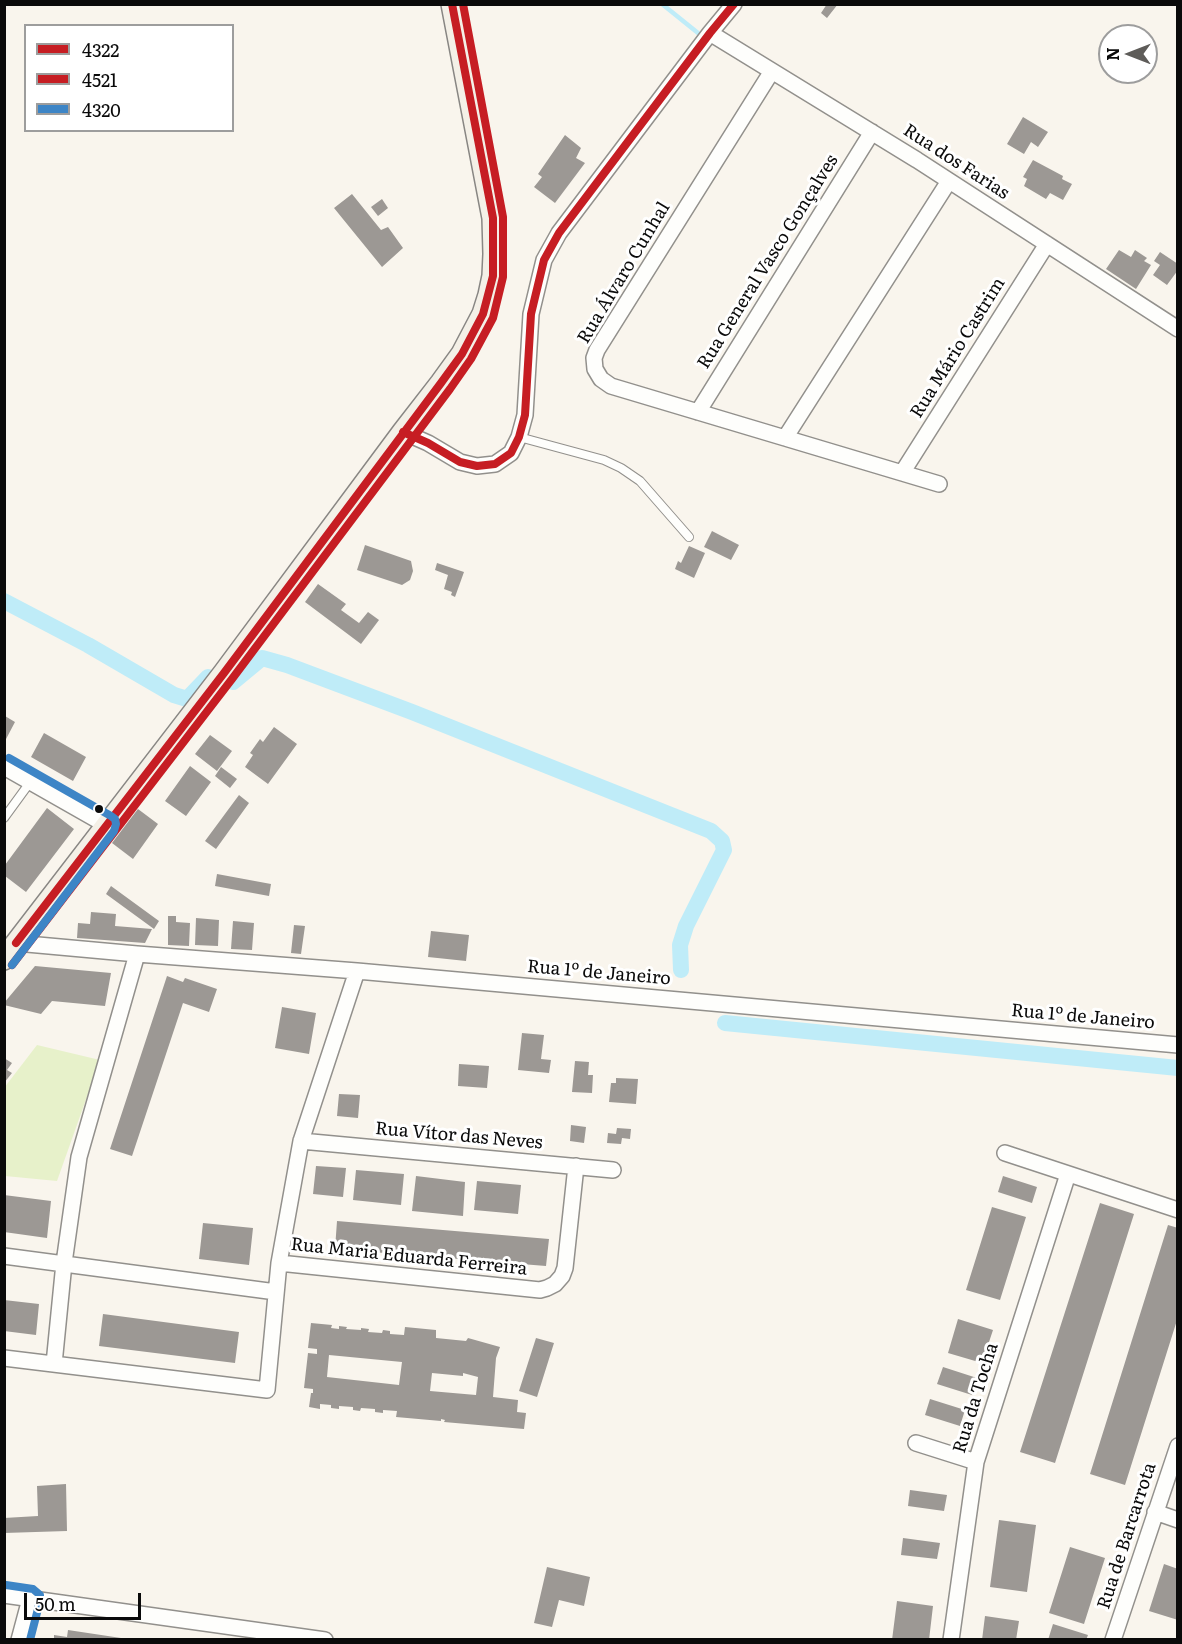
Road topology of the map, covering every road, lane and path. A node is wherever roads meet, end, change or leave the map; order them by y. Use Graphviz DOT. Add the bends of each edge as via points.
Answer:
graph roads {
  1 [pos="452,4"];
  2 [pos="734,4"];
  3 [pos="710,33"];
  4 [pos="772,71"];
  5 [pos="872,132"];
  6 [pos="950,181"];
  7 [pos="1047,244"];
  8 [pos="1178,328"];
  9 [pos="698,411"];
  10 [pos="403,432"];
  11 [pos="519,437"];
  12 [pos="786,438"];
  13 [pos="902,473"];
  14 [pos="939,484"];
  15 [pos="689,537"];
  16 [pos="4,767"];
  17 [pos="31,781"];
  18 [pos="4,818"];
  19 [pos="106,825"];
  20 [pos="8,948"];
  21 [pos="137,954"];
  22 [pos="357,971"];
  23 [pos="1178,1045"];
  24 [pos="301,1141"];
  25 [pos="1005,1153"];
  26 [pos="576,1166"];
  27 [pos="614,1170"];
  28 [pos="1068,1174"];
  29 [pos="1178,1210"];
  30 [pos="4,1256"];
  31 [pos="64,1263"];
  32 [pos="279,1263"];
  33 [pos="276,1292"];
  34 [pos="4,1358"];
  35 [pos="54,1364"];
  36 [pos="916,1443"];
  37 [pos="1178,1446"];
  38 [pos="976,1462"];
  39 [pos="1155,1512"];
  40 [pos="1178,1520"];
  41 [pos="4,1595"];
  42 [pos="30,1599"];
  43 [pos="19,1640"];
  44 [pos="325,1640"];
  45 [pos="951,1640"];
  46 [pos="1113,1640"];
  1 -- 10 [label="main road" via="493,218 493,276 483,314 467,344"];
  2 -- 3 [label="street"];
  3 -- 4 [label="street, Rua dos Farias"];
  3 -- 11 [label="street" via="559,233 544,260 531,314 525,415"];
  4 -- 5 [label="street, Rua dos Farias"];
  4 -- 9 [label="street, Rua Álvaro Cunhal" via="594,358 597,374 611,386"];
  5 -- 6 [label="street, Rua dos Farias"];
  5 -- 9 [label="street, Rua General Vasco Gonçalves"];
  6 -- 7 [label="street, Rua dos Farias"];
  6 -- 12 [label="street"];
  7 -- 8 [label="street, Rua dos Farias"];
  7 -- 13 [label="street, Rua Mário Castrim"];
  9 -- 12 [label="street, Rua Álvaro Cunhal"];
  10 -- 11 [label="street" via="460,462 477,466 495,464 511,453"];
  10 -- 19 [label="main road"];
  11 -- 15 [label="lane" via="621,468 640,481"];
  12 -- 13 [label="street, Rua Álvaro Cunhal"];
  13 -- 14 [label="street, Rua Álvaro Cunhal"];
  16 -- 17 [label="street"];
  17 -- 18 [label="lane"];
  17 -- 19 [label="street"];
  19 -- 20 [label="main road"];
  20 -- 21 [label="street, Rua 1º de Janeiro"];
  21 -- 22 [label="street, Rua 1º de Janeiro"];
  21 -- 31 [label="street" via="79,1157"];
  22 -- 23 [label="street, Rua 1º de Janeiro"];
  22 -- 24 [label="street"];
  24 -- 26 [label="street, Rua Vítor das Neves"];
  24 -- 32 [label="street"];
  25 -- 28 [label="street"];
  26 -- 27 [label="street, Rua Vítor das Neves"];
  26 -- 32 [label="street, Rua Maria Eduarda Ferreira" via="567,1260 562,1276 547,1288"];
  28 -- 29 [label="street"];
  28 -- 38 [label="street, Rua da Tocha"];
  30 -- 31 [label="street"];
  31 -- 33 [label="street"];
  31 -- 35 [label="street"];
  32 -- 33 [label="street"];
  33 -- 35 [label="street" via="267,1390"];
  34 -- 35 [label="street"];
  36 -- 38 [label="street"];
  37 -- 39 [label="street, Rua de Barcarrota"];
  38 -- 45 [label="street, Rua da Tocha"];
  39 -- 40 [label="street"];
  39 -- 46 [label="street, Rua de Barcarrota"];
  41 -- 42 [label="street"];
  42 -- 43 [label="street"];
  42 -- 44 [label="street"];
}
